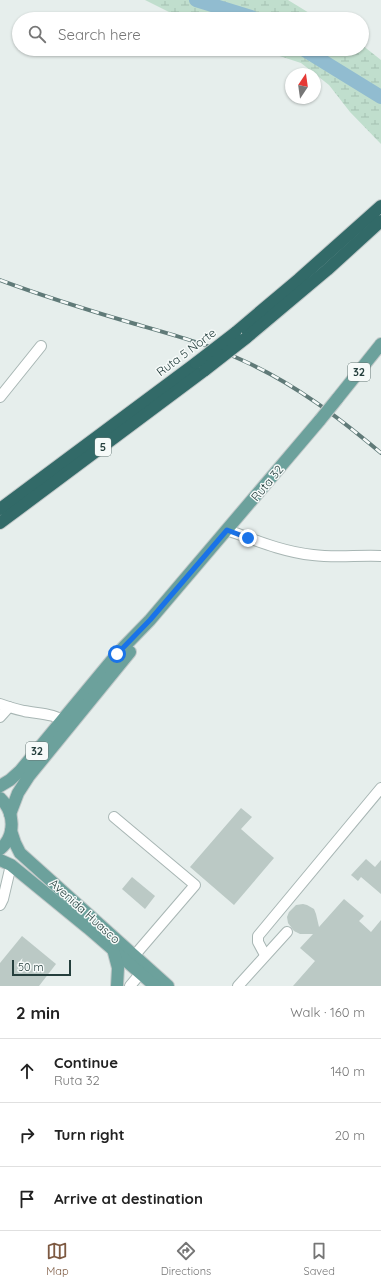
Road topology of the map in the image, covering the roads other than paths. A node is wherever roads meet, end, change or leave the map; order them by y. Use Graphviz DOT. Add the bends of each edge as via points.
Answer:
graph roads {
  1 [pos="381,206"];
  2 [pos="381,221"];
  3 [pos="360,233"];
  4 [pos="381,344"];
  5 [pos="41,346"];
  6 [pos="201,366"];
  7 [pos="0,397"];
  8 [pos="20,494"];
  9 [pos="0,506"];
  10 [pos="0,509"];
  11 [pos="0,523"];
  12 [pos="227,530"];
  13 [pos="381,556"];
  14 [pos="5,706"];
  15 [pos="0,717"];
  16 [pos="67,723"];
  17 [pos="0,786"];
  18 [pos="381,788"];
  19 [pos="0,798"];
  20 [pos="10,814"];
  21 [pos="114,817"];
  22 [pos="11,831"];
  23 [pos="0,849"];
  24 [pos="5,862"];
  25 [pos="0,906"];
  26 [pos="287,932"];
  27 [pos="113,949"];
  28 [pos="265,955"];
  29 [pos="134,956"];
  30 [pos="148,978"];
  31 [pos="118,986"];
  32 [pos="130,986"];
  33 [pos="168,986"];
  34 [pos="238,986"];
  1 -- 3 [label="highway, Ruta 5 Norte / 5"];
  2 -- 3 [label="highway, Ruta 5 Norte / 5"];
  3 -- 6 [label="highway, Ruta 5 Norte / 5, bridge" via="235,332"];
  3 -- 6 [label="highway, Ruta 5 Norte / 5, bridge" via="321,275 246,338"];
  4 -- 12 [label="main road, Ruta 32 / 32, bridge"];
  5 -- 7 [label="street"];
  6 -- 8 [label="highway, Ruta 5 Norte / 5"];
  6 -- 11 [label="highway, Ruta 5 Norte / 5"];
  8 -- 9 [label="highway"];
  8 -- 10 [label="highway, Ruta 5 Norte / 5"];
  12 -- 13 [label="street" via="300,553 326,556"];
  12 -- 16 [label="main road, Ruta 32 / 32" via="150,620 122,661"];
  14 -- 15 [label="street"];
  14 -- 16 [label="street" via="45,714"];
  16 -- 17 [label="main road, Ruta 32 / 32" via="20,771"];
  16 -- 20 [label="main road, Ruta 32 / 32" via="24,783"];
  18 -- 28 [label="street" via="258,936 258,942"];
  19 -- 20 [label="main road"];
  20 -- 22 [label="main road, 32"];
  21 -- 29 [label="street" via="195,885"];
  22 -- 23 [label="main road"];
  22 -- 29 [label="main road, Avenida Huasco" via="20,853"];
  24 -- 25 [label="street" via="3,899"];
  24 -- 27 [label="main road, Avenida Huasco"];
  26 -- 28 [label="street"];
  27 -- 30 [label="main road, Avenida Huasco"];
  27 -- 31 [label="main road" via="118,968"];
  28 -- 34 [label="street"];
  29 -- 30 [label="main road, Avenida Huasco"];
  30 -- 32 [label="street"];
  30 -- 33 [label="main road, Avenida Huasco"];
}
